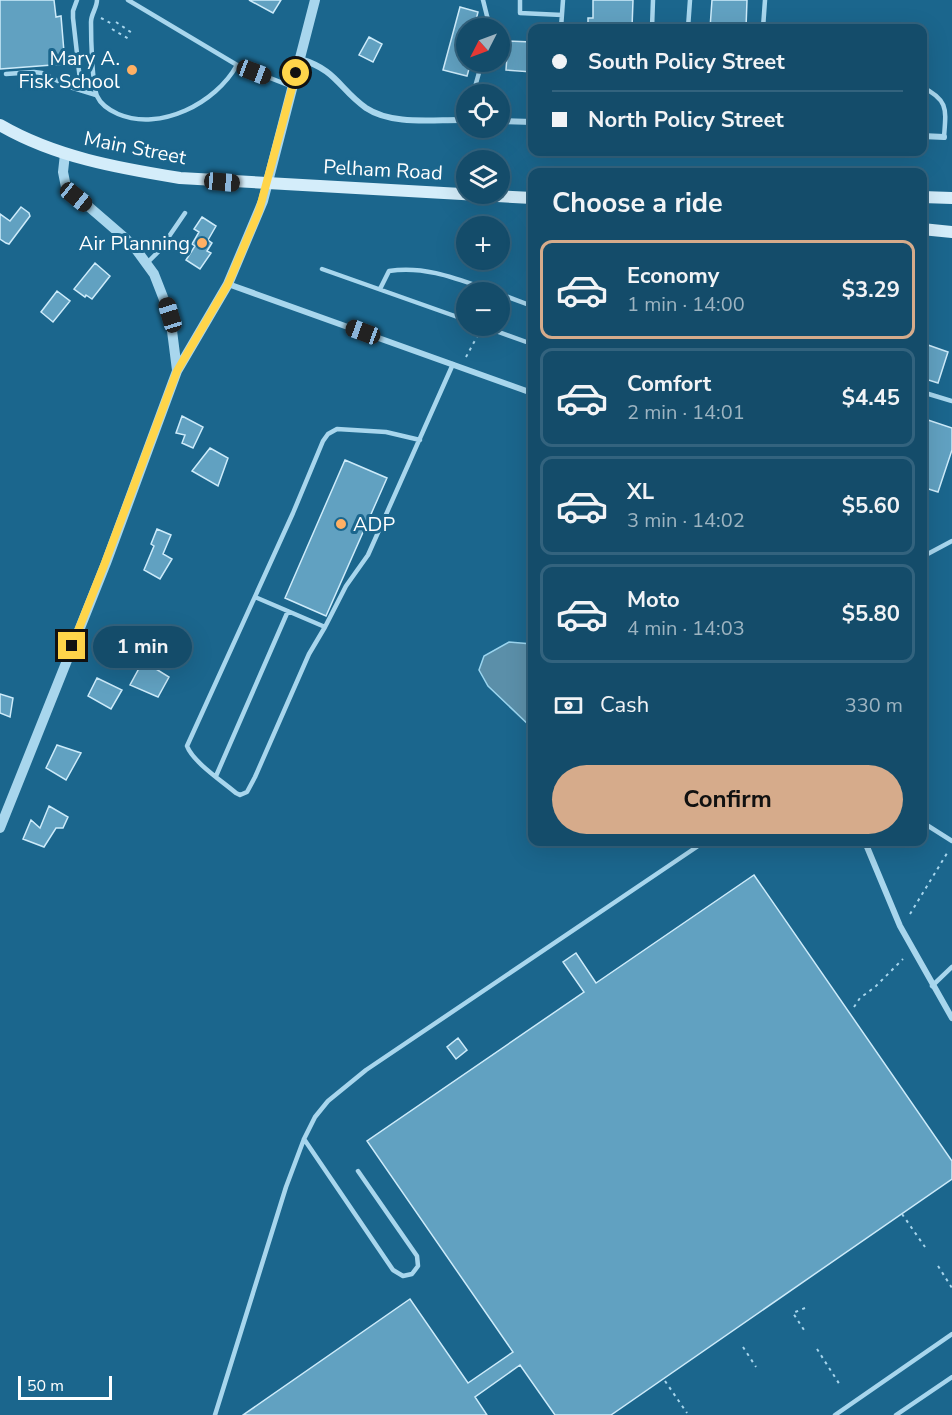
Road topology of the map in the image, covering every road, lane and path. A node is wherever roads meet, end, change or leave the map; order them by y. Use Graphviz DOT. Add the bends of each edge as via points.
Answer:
graph roads {
  1 [pos="77,0"];
  2 [pos="97,0"];
  3 [pos="128,0"];
  4 [pos="315,0"];
  5 [pos="483,0"];
  6 [pos="520,0"];
  7 [pos="563,0"];
  8 [pos="653,0"];
  9 [pos="690,0"];
  10 [pos="765,0"];
  11 [pos="562,15"];
  12 [pos="99,17"];
  13 [pos="488,18"];
  14 [pos="561,24"];
  15 [pos="652,24"];
  16 [pos="688,24"];
  17 [pos="763,24"];
  18 [pos="114,25"];
  19 [pos="132,33"];
  20 [pos="129,39"];
  21 [pos="300,59"];
  22 [pos="237,64"];
  23 [pos="6,74"];
  24 [pos="293,87"];
  25 [pos="81,89"];
  26 [pos="927,90"];
  27 [pos="96,94"];
  28 [pos="456,119"];
  29 [pos="510,121"];
  30 [pos="528,122"];
  31 [pos="0,125"];
  32 [pos="927,136"];
  33 [pos="944,136"];
  34 [pos="65,154"];
  35 [pos="268,183"];
  36 [pos="927,197"];
  37 [pos="528,198"];
  38 [pos="952,198"];
  39 [pos="185,213"];
  40 [pos="927,230"];
  41 [pos="952,232"];
  42 [pos="147,263"];
  43 [pos="322,269"];
  44 [pos="466,282"];
  45 [pos="228,284"];
  46 [pos="380,289"];
  47 [pos="510,298"];
  48 [pos="528,304"];
  49 [pos="456,316"];
  50 [pos="478,336"];
  51 [pos="510,336"];
  52 [pos="528,343"];
  53 [pos="466,357"];
  54 [pos="453,364"];
  55 [pos="177,371"];
  56 [pos="528,392"];
  57 [pos="927,394"];
  58 [pos="952,401"];
  59 [pos="420,440"];
  60 [pos="952,541"];
  61 [pos="927,554"];
  62 [pos="255,597"];
  63 [pos="288,611"];
  64 [pos="325,627"];
  65 [pos="216,776"];
  66 [pos="927,826"];
  67 [pos="0,828"];
  68 [pos="952,843"];
  69 [pos="698,846"];
  70 [pos="867,846"];
  71 [pos="910,915"];
  72 [pos="903,959"];
  73 [pos="952,967"];
  74 [pos="932,986"];
  75 [pos="854,1007"];
  76 [pos="952,1018"];
  77 [pos="304,1139"];
  78 [pos="358,1171"];
  79 [pos="902,1214"];
  80 [pos="925,1247"];
  81 [pos="938,1266"];
  82 [pos="952,1288"];
  83 [pos="804,1308"];
  84 [pos="806,1333"];
  85 [pos="952,1334"];
  86 [pos="743,1347"];
  87 [pos="817,1349"];
  88 [pos="756,1367"];
  89 [pos="952,1377"];
  90 [pos="665,1381"];
  91 [pos="840,1385"];
  92 [pos="687,1413"];
  93 [pos="215,1415"];
  94 [pos="835,1415"];
  95 [pos="896,1415"];
  1 -- 25 [label="lane" via="72,18"];
  2 -- 27 [label="lane" via="91,22"];
  3 -- 22 [label="lane"];
  4 -- 21 [label="street"];
  5 -- 13 [label="lane"];
  6 -- 11 [label="lane" via="520,13"];
  7 -- 11 [label="lane"];
  8 -- 15 [label="lane"];
  9 -- 16 [label="lane"];
  10 -- 17 [label="lane"];
  11 -- 14 [label="lane"];
  12 -- 18 [label="path"];
  18 -- 19 [label="path"];
  18 -- 20 [label="path"];
  21 -- 24 [label="street"];
  21 -- 28 [label="street" via="325,69 361,103 379,113 407,119"];
  22 -- 24 [label="lane"];
  22 -- 27 [label="lane" via="223,83 195,106 157,117 126,117 111,111"];
  23 -- 25 [label="lane" via="42,73"];
  24 -- 35 [label="street"];
  25 -- 27 [label="lane"];
  26 -- 33 [label="lane" via="944,104"];
  29 -- 30 [label="street"];
  31 -- 34 [label="main road, Main Street"];
  32 -- 33 [label="street"];
  34 -- 35 [label="main road, Main Street" via="180,178"];
  34 -- 42 [label="street" via="66,187 125,237"];
  35 -- 37 [label="main road, Pelham Road"];
  35 -- 45 [label="street"];
  36 -- 38 [label="main road"];
  39 -- 42 [label="lane"];
  40 -- 41 [label="main road"];
  42 -- 55 [label="street" via="170,315"];
  43 -- 46 [label="lane"];
  44 -- 46 [label="lane" via="424,270 388,271"];
  45 -- 54 [label="street"];
  45 -- 55 [label="street"];
  46 -- 49 [label="lane"];
  47 -- 48 [label="lane"];
  50 -- 53 [label="path"];
  51 -- 52 [label="lane"];
  54 -- 56 [label="street"];
  54 -- 59 [label="lane"];
  55 -- 67 [label="street"];
  57 -- 58 [label="lane"];
  59 -- 62 [label="lane" via="386,432 337,429 328,434"];
  59 -- 64 [label="lane" via="368,555 346,585"];
  60 -- 61 [label="lane"];
  62 -- 63 [label="lane"];
  62 -- 65 [label="lane" via="187,746 195,759"];
  63 -- 64 [label="lane"];
  63 -- 65 [label="lane"];
  64 -- 65 [label="lane" via="247,792 236,793"];
  66 -- 68 [label="lane"];
  68 -- 71 [label="path"];
  69 -- 77 [label="lane" via="366,1070 328,1101"];
  70 -- 74 [label="street" via="900,926"];
  72 -- 75 [label="path"];
  73 -- 74 [label="lane"];
  74 -- 76 [label="street"];
  77 -- 78 [label="lane" via="393,1270 403,1276 412,1274 418,1266 417,1256"];
  77 -- 93 [label="lane"];
  79 -- 80 [label="path"];
  81 -- 82 [label="path"];
  83 -- 84 [label="path" via="792,1313"];
  85 -- 94 [label="lane"];
  86 -- 88 [label="path"];
  87 -- 91 [label="path"];
  89 -- 95 [label="lane"];
  90 -- 92 [label="path"];
}
